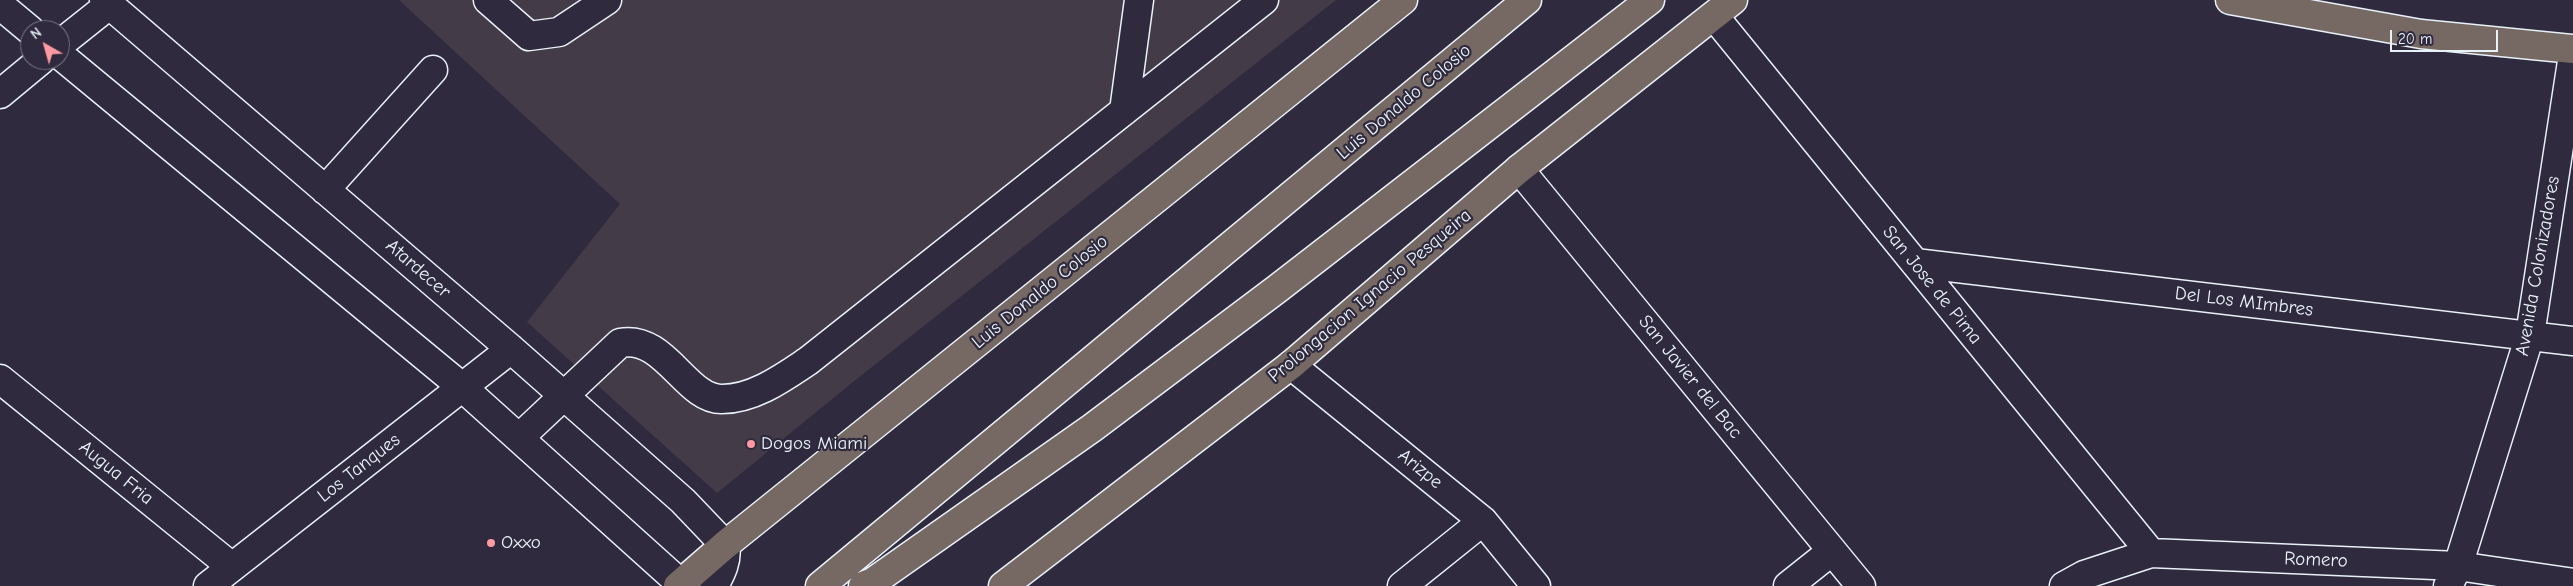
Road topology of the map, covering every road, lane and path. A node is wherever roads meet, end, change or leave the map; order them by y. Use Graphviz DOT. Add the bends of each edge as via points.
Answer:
graph roads {
  1 [pos="488,0"];
  2 [pos="607,0"];
  3 [pos="1139,0"];
  4 [pos="1264,0"];
  5 [pos="1527,0"];
  6 [pos="1650,0"];
  7 [pos="2230,0"];
  8 [pos="106,2"];
  9 [pos="1398,2"];
  10 [pos="0,5"];
  11 [pos="1724,8"];
  12 [pos="20,22"];
  13 [pos="70,35"];
  14 [pos="2573,49"];
  15 [pos="2573,55"];
  16 [pos="70,63"];
  17 [pos="29,70"];
  18 [pos="433,70"];
  19 [pos="0,94"];
  20 [pos="1124,111"];
  21 [pos="1520,169"];
  22 [pos="325,190"];
  23 [pos="1915,263"];
  24 [pos="2530,335"];
  25 [pos="2573,341"];
  26 [pos="511,349"];
  27 [pos="1291,365"];
  28 [pos="0,379"];
  29 [pos="462,387"];
  30 [pos="564,396"];
  31 [pos="519,438"];
  32 [pos="1483,521"];
  33 [pos="725,545"];
  34 [pos="1832,551"];
  35 [pos="2151,553"];
  36 [pos="232,567"];
  37 [pos="2453,576"];
  38 [pos="2573,583"];
  39 [pos="679,585"];
  40 [pos="208,586"];
  41 [pos="714,586"];
  42 [pos="820,586"];
  43 [pos="863,586"];
  44 [pos="1003,586"];
  45 [pos="1402,586"];
  46 [pos="1536,586"];
  47 [pos="1788,586"];
  48 [pos="1861,586"];
  49 [pos="2064,586"];
  1 -- 2 [label="street" via="529,36 559,32"];
  3 -- 20 [label="street"];
  4 -- 20 [label="street"];
  5 -- 42 [label="main road, Luis Donaldo Colosio"];
  6 -- 43 [label="main road" via="1277,289 1107,416"];
  7 -- 14 [label="main road" via="2421,34"];
  8 -- 13 [label="street"];
  8 -- 22 [label="street, Atardecer"];
  9 -- 33 [label="main road, Luis Donaldo Colosio"];
  10 -- 12 [label="street"];
  11 -- 21 [label="main road, Prolongacion Ignacio Pesqueira"];
  11 -- 23 [label="street, San Jose de Pima"];
  15 -- 24 [label="street, Avenida Colonizadores"];
  16 -- 29 [label="street"];
  17 -- 19 [label="street"];
  18 -- 22 [label="street"];
  20 -- 30 [label="street" via="780,380 722,400 708,396 649,347 630,340 611,350"];
  21 -- 27 [label="main road, Prolongacion Ignacio Pesqueira"];
  21 -- 34 [label="street, San Javier del Bac"];
  22 -- 26 [label="street, Atardecer"];
  23 -- 24 [label="street, Del Los MImbres"];
  23 -- 35 [label="street, San Jose de Pima"];
  24 -- 25 [label="street, Del Los MImbres"];
  24 -- 37 [label="street, Avenida Colonizadores"];
  26 -- 29 [label="street, Los Tanques"];
  26 -- 30 [label="street, Atardecer"];
  27 -- 32 [label="street, Arizpe"];
  27 -- 44 [label="main road, Prolongacion Ignacio Pesqueira"];
  28 -- 36 [label="street, Augua Fria"];
  29 -- 31 [label="street"];
  29 -- 36 [label="street, Los Tanques"];
  30 -- 31 [label="street"];
  30 -- 33 [label="street, Atardecer" via="683,501"];
  31 -- 39 [label="street"];
  32 -- 45 [label="street"];
  32 -- 46 [label="street, Arizpe"];
  33 -- 39 [label="main road, Luis Donaldo Colosio"];
  33 -- 41 [label="street" via="727,554"];
  34 -- 47 [label="street"];
  34 -- 48 [label="street, San Javier del Bac"];
  35 -- 37 [label="street, Romero"];
  35 -- 49 [label="street, Romero" via="2084,575"];
  36 -- 40 [label="street, Los Tanques"];
  37 -- 38 [label="street, Romero"];
}
